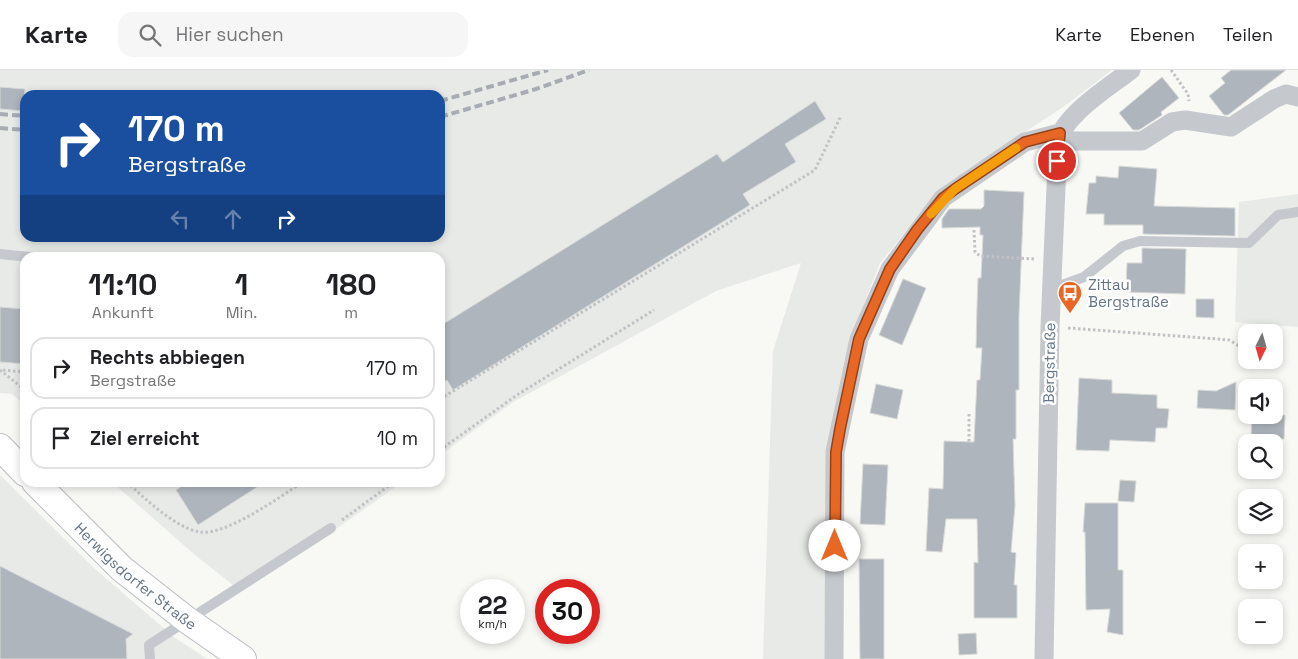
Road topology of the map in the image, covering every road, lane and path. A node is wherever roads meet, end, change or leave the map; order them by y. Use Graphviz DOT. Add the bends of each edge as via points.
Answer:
graph roads {
  1 [pos="1131,70"];
  2 [pos="1171,70"];
  3 [pos="1298,97"];
  4 [pos="1190,107"];
  5 [pos="841,116"];
  6 [pos="1059,137"];
  7 [pos="1298,212"];
  8 [pos="974,230"];
  9 [pos="0,254"];
  10 [pos="20,256"];
  11 [pos="1052,260"];
  12 [pos="1051,289"];
  13 [pos="654,310"];
  14 [pos="1050,327"];
  15 [pos="1238,345"];
  16 [pos="1,370"];
  17 [pos="20,372"];
  18 [pos="20,386"];
  19 [pos="445,396"];
  20 [pos="968,414"];
  21 [pos="969,444"];
  22 [pos="445,446"];
  23 [pos="0,447"];
  24 [pos="20,467"];
  25 [pos="40,487"];
  26 [pos="132,487"];
  27 [pos="296,487"];
  28 [pos="387,487"];
  29 [pos="331,528"];
  30 [pos="187,620"];
  31 [pos="150,659"];
  32 [pos="243,659"];
  33 [pos="834,659"];
  34 [pos="1044,659"];
  1 -- 6 [label="street" via="1084,106"];
  2 -- 4 [label="path" via="1188,94"];
  3 -- 6 [label="street" via="1286,94 1274,99 1231,127 1186,120 1172,122 1142,141"];
  5 -- 19 [label="path" via="815,170"];
  6 -- 11 [label="street, Bergstraße"];
  6 -- 33 [label="street" via="1025,142 943,198 890,269 859,339 836,452"];
  7 -- 12 [label="lane" via="1278,215 1249,243 1140,240 1123,246 1084,277"];
  8 -- 11 [label="path" via="975,252 980,256"];
  9 -- 10 [label="lane"];
  11 -- 12 [label="street, Bergstraße"];
  12 -- 14 [label="street, Bergstraße"];
  13 -- 22 [label="path" via="517,395"];
  14 -- 15 [label="path" via="1218,338"];
  14 -- 34 [label="street, Bergstraße"];
  16 -- 17 [label="path"];
  16 -- 18 [label="path"];
  20 -- 21 [label="path"];
  23 -- 24 [label="street"];
  25 -- 30 [label="street, Herwigsdorfer Straße" via="122,569"];
  26 -- 27 [label="path" via="182,524 201,532 219,530 248,517"];
  28 -- 29 [label="path"];
  29 -- 30 [label="lane"];
  30 -- 31 [label="lane" via="149,645"];
  30 -- 32 [label="street, Herwigsdorfer Straße"];
}
